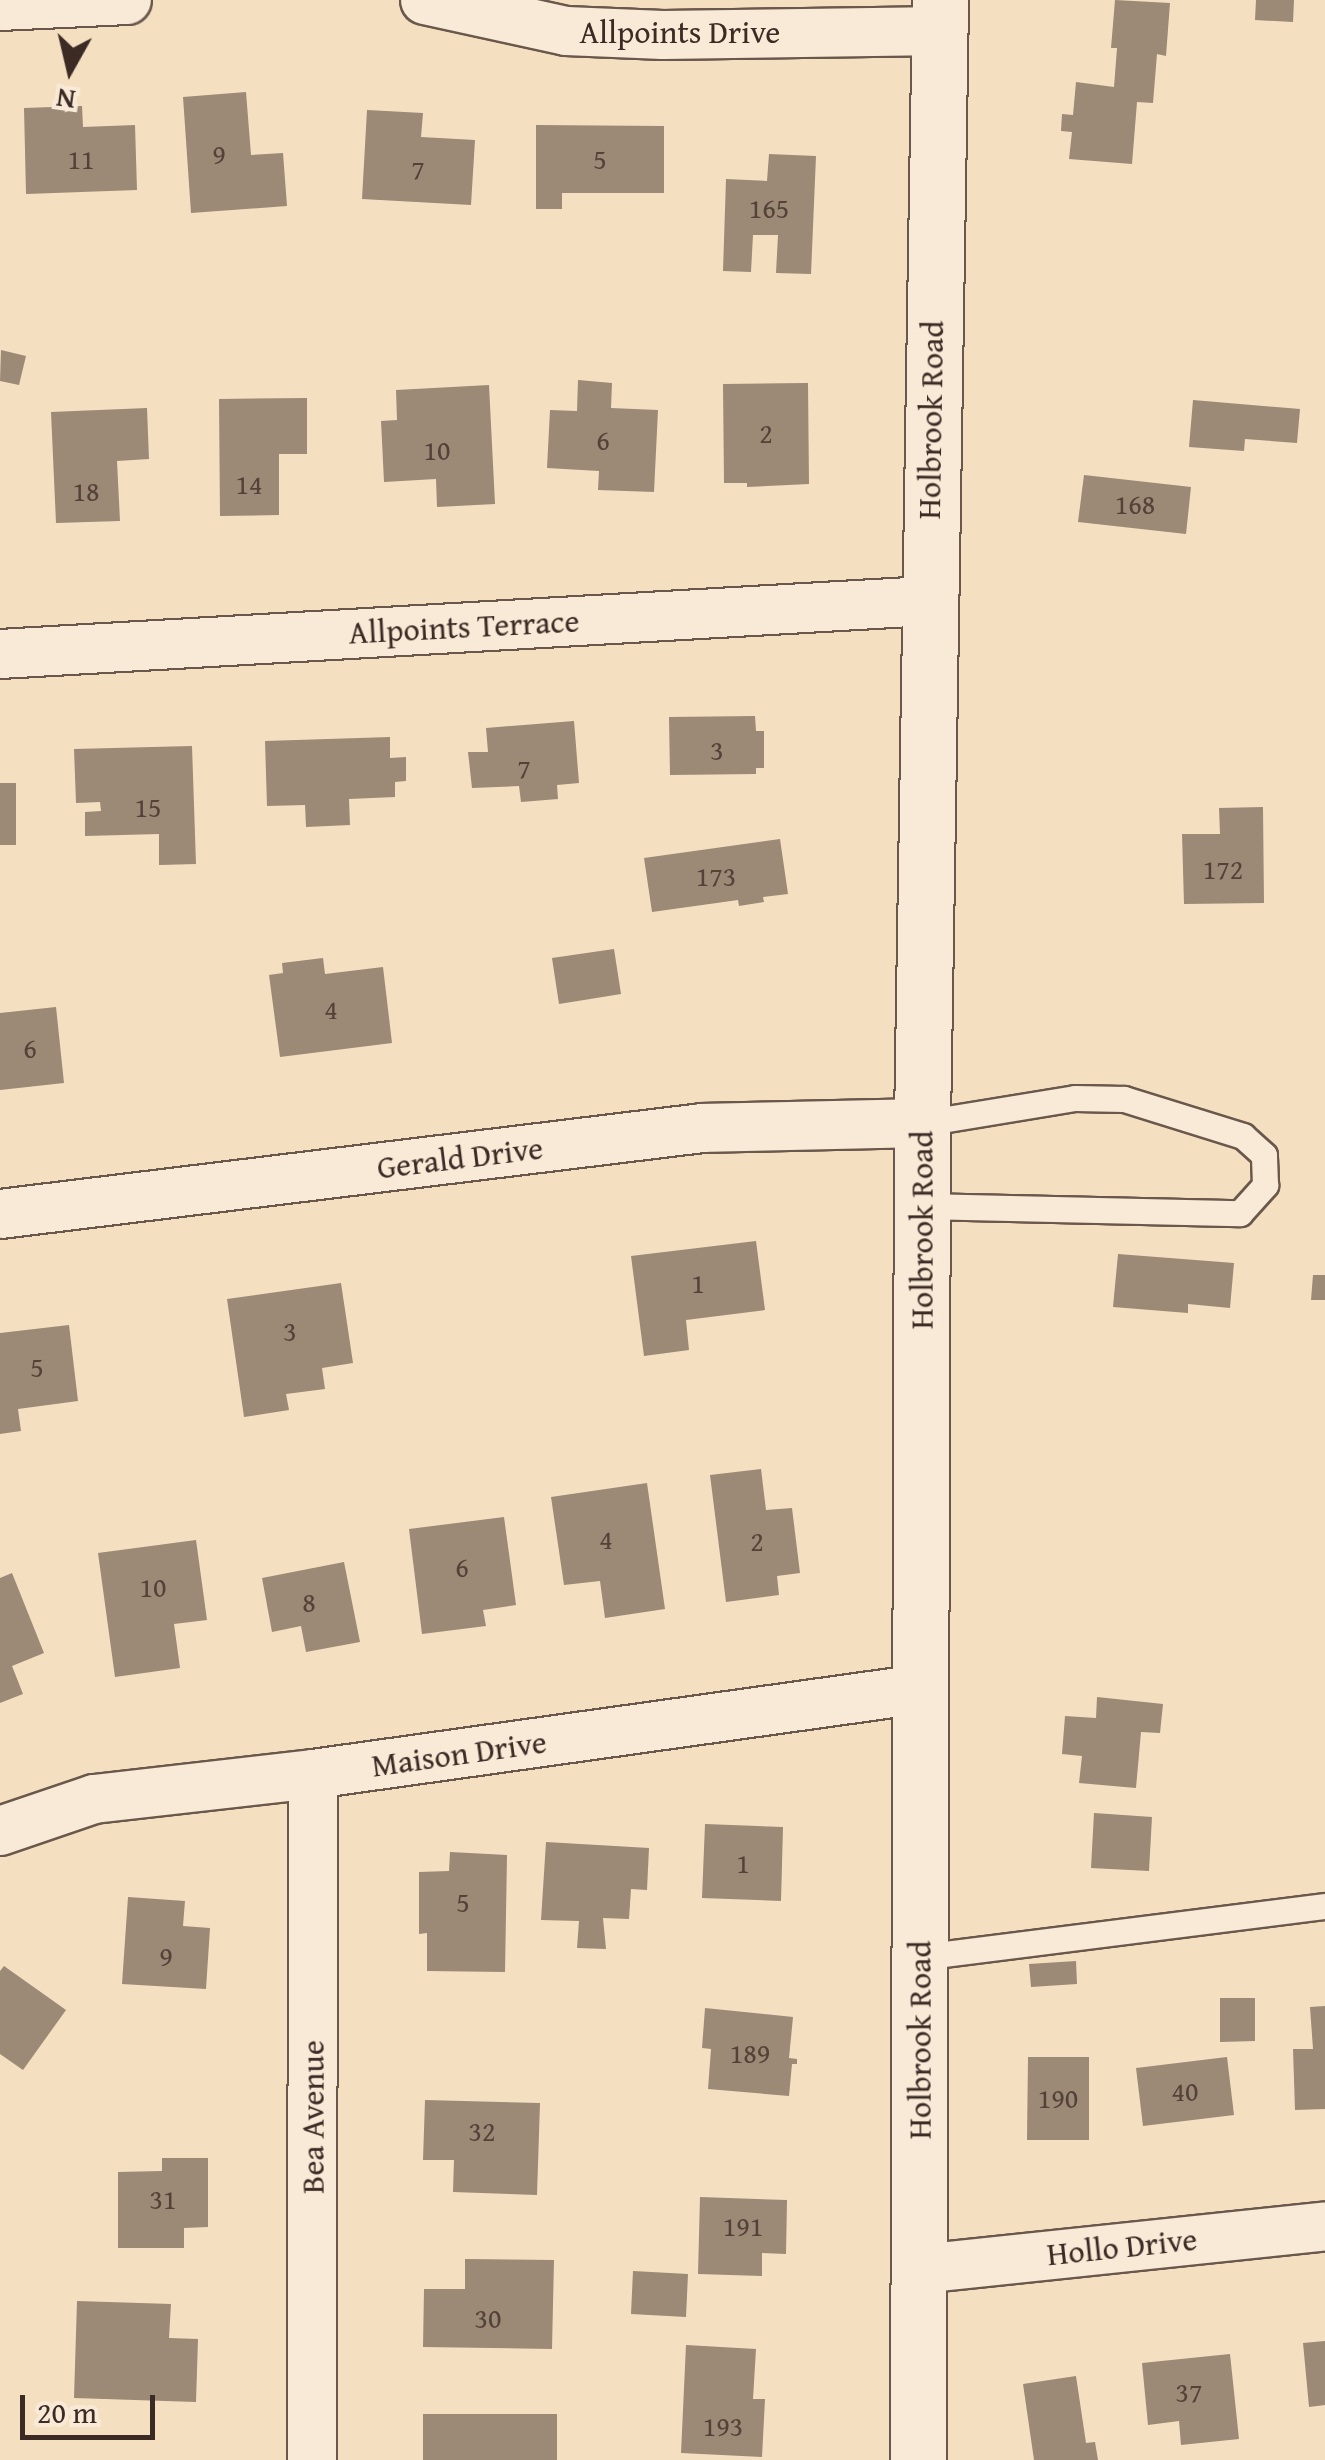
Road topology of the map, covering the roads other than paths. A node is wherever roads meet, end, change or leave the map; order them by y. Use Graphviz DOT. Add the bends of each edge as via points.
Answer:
graph roads {
  1 [pos="127,0"];
  2 [pos="425,0"];
  3 [pos="0,6"];
  4 [pos="940,15"];
  5 [pos="928,600"];
  6 [pos="0,654"];
  7 [pos="922,1123"];
  8 [pos="922,1206"];
  9 [pos="0,1214"];
  10 [pos="921,1689"];
  11 [pos="313,1774"];
  12 [pos="0,1830"];
  13 [pos="1325,1906"];
  14 [pos="920,1957"];
  15 [pos="1325,2226"];
  16 [pos="919,2269"];
  17 [pos="312,2460"];
  18 [pos="918,2460"];
  1 -- 3 [label="street"];
  2 -- 4 [label="street, Allpoints Drive" via="566,31 663,35"];
  4 -- 5 [label="street, Holbrook Road"];
  5 -- 6 [label="street, Allpoints Terrace"];
  5 -- 7 [label="street, Holbrook Road"];
  7 -- 8 [label="street, Holbrook Road"];
  7 -- 8 [label="lane" via="1075,1098 1124,1099 1244,1136 1264,1155 1265,1185 1240,1213"];
  7 -- 9 [label="street, Gerald Drive" via="702,1128"];
  8 -- 10 [label="street, Holbrook Road"];
  10 -- 11 [label="street, Maison Drive"];
  10 -- 14 [label="street, Holbrook Road"];
  11 -- 12 [label="street, Maison Drive" via="94,1799"];
  11 -- 17 [label="street, Bea Avenue"];
  13 -- 14 [label="lane"];
  14 -- 16 [label="street, Holbrook Road"];
  15 -- 16 [label="street, Hollo Drive"];
  16 -- 18 [label="street, Holbrook Road"];
}
